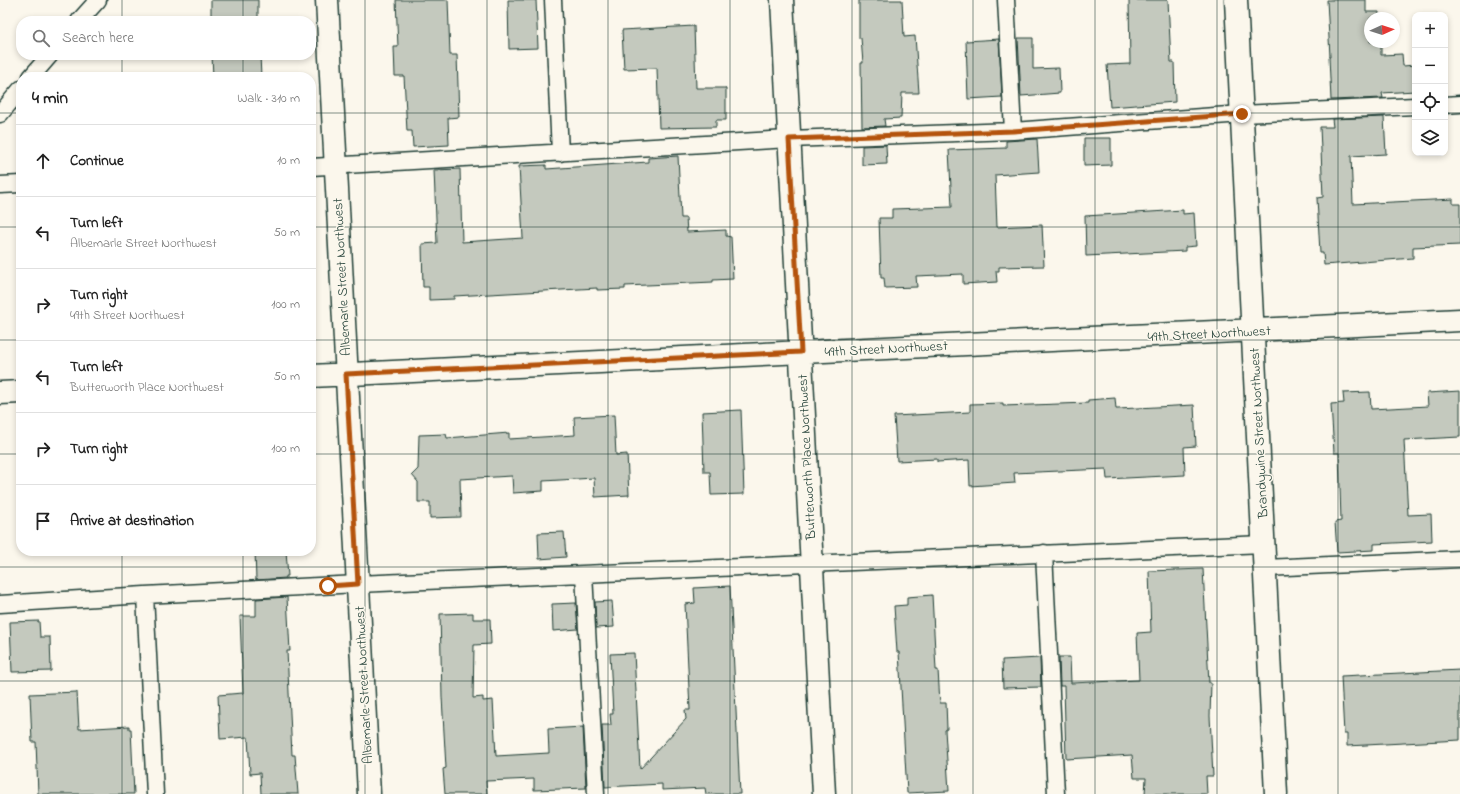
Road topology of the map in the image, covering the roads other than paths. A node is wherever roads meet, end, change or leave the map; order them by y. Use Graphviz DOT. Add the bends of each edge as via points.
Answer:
graph roads {
  1 [pos="98,0"];
  2 [pos="327,0"];
  3 [pos="553,0"];
  4 [pos="782,0"];
  5 [pos="1006,0"];
  6 [pos="1236,0"];
  7 [pos="84,16"];
  8 [pos="46,60"];
  9 [pos="35,72"];
  10 [pos="16,95"];
  11 [pos="1460,104"];
  12 [pos="1448,105"];
  13 [pos="1412,106"];
  14 [pos="0,114"];
  15 [pos="1242,114"];
  16 [pos="1013,131"];
  17 [pos="789,139"];
  18 [pos="560,153"];
  19 [pos="335,165"];
  20 [pos="316,167"];
  21 [pos="16,184"];
  22 [pos="0,185"];
  23 [pos="1460,320"];
  24 [pos="1252,332"];
  25 [pos="801,352"];
  26 [pos="346,374"];
  27 [pos="316,376"];
  28 [pos="16,392"];
  29 [pos="0,393"];
  30 [pos="1263,544"];
  31 [pos="1044,553"];
  32 [pos="1460,559"];
  33 [pos="812,563"];
  34 [pos="1264,568"];
  35 [pos="584,574"];
  36 [pos="358,584"];
  37 [pos="145,595"];
  38 [pos="0,604"];
  39 [pos="155,794"];
  40 [pos="369,794"];
  41 [pos="596,794"];
  42 [pos="824,794"];
  43 [pos="1056,794"];
  44 [pos="1276,794"];
  1 -- 7 [label="lane"];
  2 -- 19 [label="street, Albemarle Street Northwest"];
  3 -- 18 [label="lane"];
  4 -- 17 [label="street, Butterworth Place Northwest"];
  5 -- 16 [label="lane"];
  6 -- 15 [label="street, Brandywine Street Northwest"];
  8 -- 9 [label="lane"];
  10 -- 14 [label="lane"];
  11 -- 12 [label="lane"];
  13 -- 15 [label="lane"];
  15 -- 16 [label="lane"];
  15 -- 24 [label="street, Brandywine Street Northwest"];
  16 -- 17 [label="lane"];
  17 -- 18 [label="lane"];
  17 -- 25 [label="street, Butterworth Place Northwest"];
  18 -- 19 [label="lane"];
  19 -- 20 [label="lane"];
  19 -- 26 [label="street, Albemarle Street Northwest"];
  21 -- 22 [label="lane"];
  23 -- 24 [label="street, 49th Street Northwest"];
  24 -- 25 [label="street, 49th Street Northwest"];
  24 -- 30 [label="street, Brandywine Street Northwest"];
  25 -- 26 [label="street, 49th Street Northwest"];
  25 -- 33 [label="street, Butterworth Place Northwest"];
  26 -- 27 [label="street, 49th Street Northwest"];
  26 -- 36 [label="street, Albemarle Street Northwest"];
  28 -- 29 [label="street"];
  30 -- 31 [label="lane"];
  30 -- 34 [label="street, Brandywine Street Northwest"];
  31 -- 33 [label="lane"];
  31 -- 43 [label="lane"];
  32 -- 34 [label="lane"];
  33 -- 35 [label="lane"];
  33 -- 42 [label="street, Butterworth Place Northwest"];
  34 -- 44 [label="street, Brandywine Street Northwest"];
  35 -- 36 [label="lane"];
  35 -- 41 [label="lane"];
  36 -- 37 [label="lane"];
  36 -- 40 [label="street, Albemarle Street Northwest"];
  37 -- 38 [label="lane"];
  37 -- 39 [label="lane"];
}
